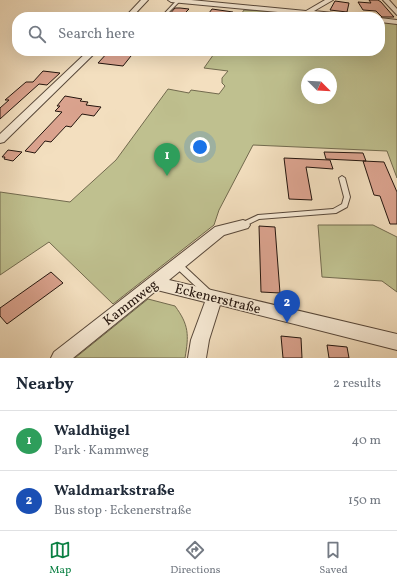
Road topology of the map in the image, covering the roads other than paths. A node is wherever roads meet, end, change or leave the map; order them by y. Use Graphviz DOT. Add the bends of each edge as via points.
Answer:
graph roads {
  1 [pos="145,0"];
  2 [pos="171,0"];
  3 [pos="330,0"];
  4 [pos="386,0"];
  5 [pos="178,1"];
  6 [pos="133,12"];
  7 [pos="168,12"];
  8 [pos="308,12"];
  9 [pos="397,13"];
  10 [pos="385,21"];
  11 [pos="397,22"];
  12 [pos="88,56"];
  13 [pos="0,140"];
  14 [pos="342,178"];
  15 [pos="243,225"];
  16 [pos="177,264"];
  17 [pos="155,283"];
  18 [pos="214,298"];
  19 [pos="397,342"];
  20 [pos="60,358"];
  21 [pos="197,358"];
  1 -- 6 [label="street"];
  2 -- 5 [label="street"];
  3 -- 8 [label="street"];
  4 -- 9 [label="street"];
  5 -- 7 [label="lane"];
  5 -- 8 [label="street"];
  10 -- 11 [label="street"];
  12 -- 13 [label="street"];
  14 -- 15 [label="lane" via="347,197 345,205 334,210 258,218"];
  15 -- 16 [label="street, Kammweg" via="220,231"];
  16 -- 17 [label="street, Kammweg"];
  16 -- 18 [label="lane"];
  17 -- 18 [label="street, Eckenerstraße"];
  17 -- 20 [label="street, Kammweg"];
  18 -- 19 [label="street, Eckenerstraße"];
  18 -- 21 [label="street" via="200,340"];
}
